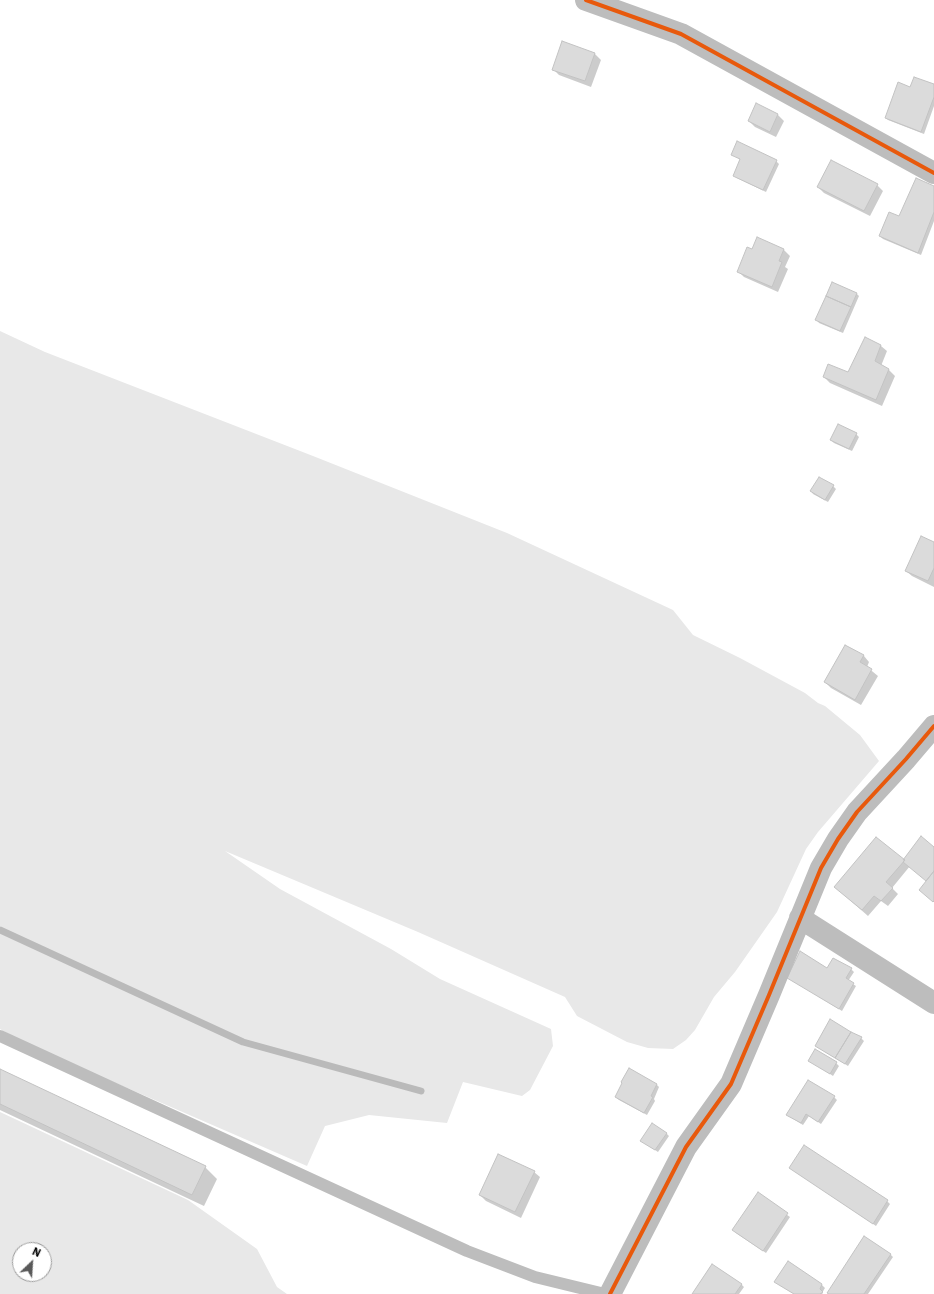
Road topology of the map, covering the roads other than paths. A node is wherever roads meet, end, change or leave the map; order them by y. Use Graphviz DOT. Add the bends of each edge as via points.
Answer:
graph roads {
  1 [pos="586,0"];
  2 [pos="934,173"];
  3 [pos="934,726"];
  4 [pos="800,918"];
  5 [pos="934,1003"];
  6 [pos="0,1036"];
  7 [pos="605,1294"];
  8 [pos="610,1294"];
  1 -- 2 [label="street" via="681,34"];
  3 -- 4 [label="street" via="857,812 842,833 821,868"];
  4 -- 5 [label="street"];
  4 -- 8 [label="street" via="731,1084 686,1147"];
  6 -- 7 [label="lane" via="467,1251 535,1278"];
}
